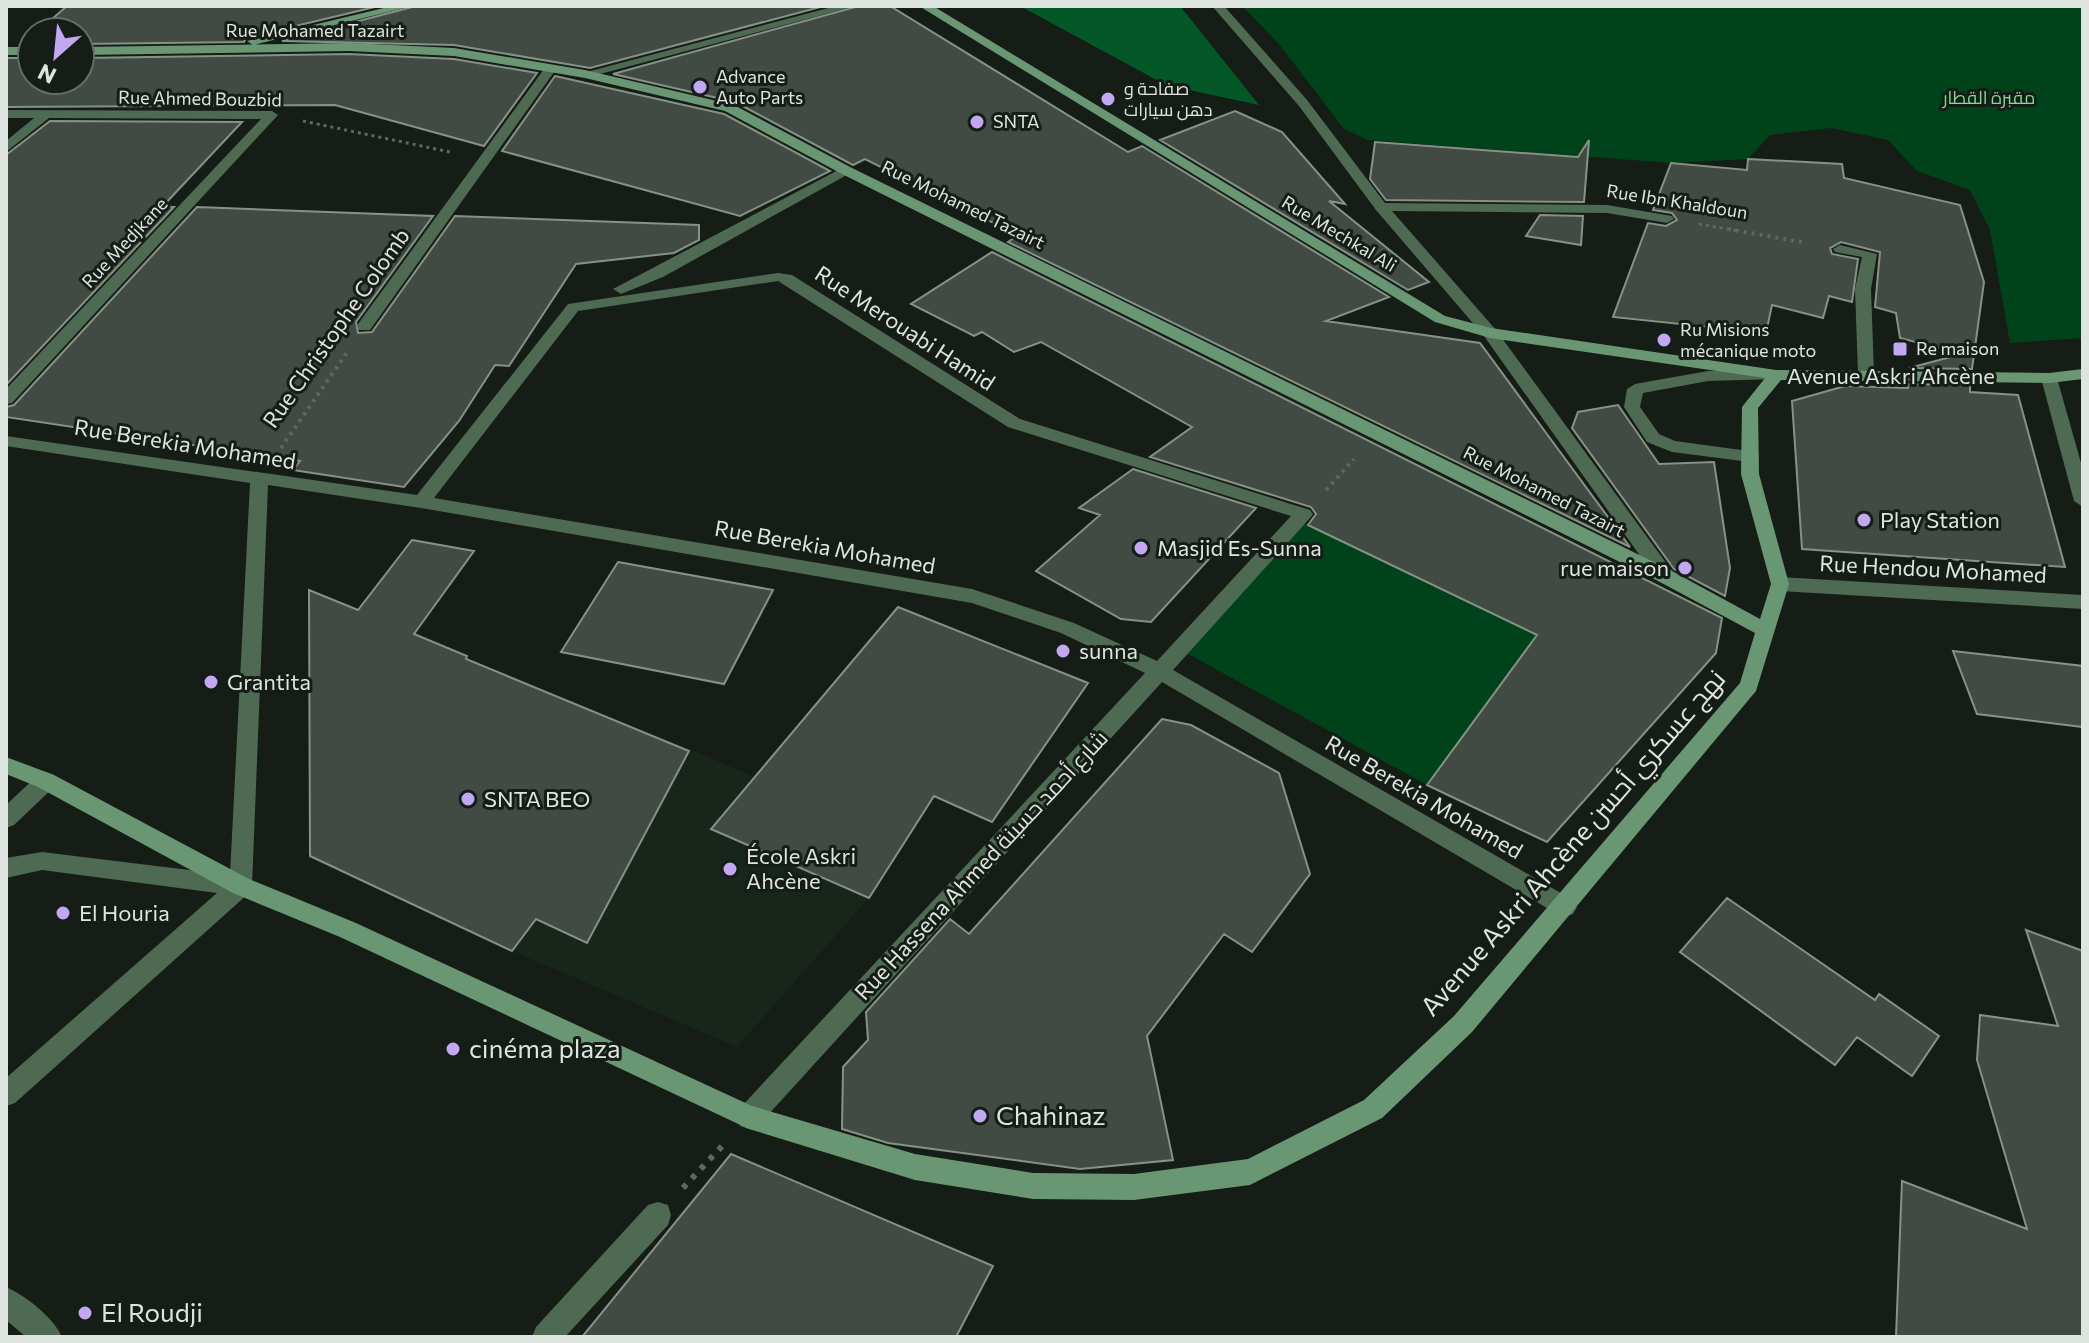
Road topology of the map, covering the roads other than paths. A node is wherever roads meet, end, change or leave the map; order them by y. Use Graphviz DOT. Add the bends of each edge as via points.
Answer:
graph roads {
  1 [pos="407,6"];
  2 [pos="850,6"];
  3 [pos="925,6"];
  4 [pos="1218,6"];
  5 [pos="96,51"];
  6 [pos="206,52"];
  7 [pos="551,68"];
  8 [pos="585,74"];
  9 [pos="6,114"];
  10 [pos="46,114"];
  11 [pos="272,115"];
  12 [pos="6,148"];
  13 [pos="847,171"];
  14 [pos="1381,207"];
  15 [pos="1667,219"];
  16 [pos="1840,249"];
  17 [pos="585,302"];
  18 [pos="364,327"];
  19 [pos="1490,333"];
  20 [pos="1866,374"];
  21 [pos="2083,374"];
  22 [pos="1776,375"];
  23 [pos="2049,378"];
  24 [pos="6,399"];
  25 [pos="6,441"];
  26 [pos="1750,456"];
  27 [pos="259,481"];
  28 [pos="2083,501"];
  29 [pos="421,502"];
  30 [pos="1304,514"];
  31 [pos="1665,576"];
  32 [pos="1780,584"];
  33 [pos="2083,602"];
  34 [pos="1765,630"];
  35 [pos="1159,671"];
  36 [pos="6,765"];
  37 [pos="46,781"];
  38 [pos="6,819"];
  39 [pos="6,868"];
  40 [pos="241,886"];
  41 [pos="1565,907"];
  42 [pos="6,1094"];
  43 [pos="749,1117"];
  44 [pos="658,1215"];
  45 [pos="6,1301"];
  46 [pos="48,1337"];
  47 [pos="546,1337"];
  1 -- 6 [label="street"];
  2 -- 8 [label="street"];
  3 -- 19 [label="street, Rue Mechkal Ali" via="1440,319"];
  4 -- 14 [label="street" via="1303,103"];
  5 -- 6 [label="street, Rue Mohamed Tazairt"];
  6 -- 7 [label="street, Rue Mohamed Tazairt" via="349,47 454,52"];
  7 -- 8 [label="street, Rue Mohamed Tazairt"];
  7 -- 18 [label="street, Rue Christophe Colomb"];
  8 -- 13 [label="street, Rue Mohamed Tazairt" via="729,108"];
  9 -- 10 [label="street, Rue Ahmed Bouzbid"];
  10 -- 11 [label="street, Rue Ahmed Bouzbid"];
  10 -- 12 [label="street"];
  11 -- 24 [label="street, Rue Medjkane"];
  13 -- 17 [label="street" via="658,274"];
  13 -- 31 [label="street, Rue Mohamed Tazairt"];
  14 -- 15 [label="street, Rue Ibn Khaldoun" via="1607,209"];
  14 -- 19 [label="street"];
  16 -- 20 [label="street" via="1870,254 1863,289"];
  17 -- 29 [label="street" via="573,307"];
  17 -- 30 [label="street, Rue Merouabi Hamid" via="787,278 1014,423"];
  19 -- 22 [label="street, Rue Mechkal Ali"];
  19 -- 31 [label="street"];
  20 -- 22 [label="street, Avenue Askri Ahcène"];
  20 -- 23 [label="street, Avenue Askri Ahcène"];
  21 -- 23 [label="street, Avenue Askri Ahcène"];
  22 -- 26 [label="street, Avenue Askri Ahcène" via="1750,407"];
  22 -- 26 [label="street" via="1708,376 1635,389 1632,407 1653,438 1672,446"];
  23 -- 28 [label="street"];
  25 -- 27 [label="street, Rue Berekia Mohamed"];
  26 -- 32 [label="street, Avenue Askri Ahcène" via="1750,474"];
  27 -- 29 [label="street, Rue Berekia Mohamed"];
  27 -- 40 [label="street"];
  29 -- 35 [label="street, Rue Berekia Mohamed" via="972,596 1095,637"];
  30 -- 35 [label="street, Rue Hassena Ahmed شارع أحمد حسينة"];
  31 -- 34 [label="street, Rue Mohamed Tazairt"];
  32 -- 33 [label="street, Rue Hendou Mohamed"];
  32 -- 34 [label="street"];
  34 -- 41 [label="street, Avenue Askri Ahcène نهج عسكري أحسن" via="1749,686"];
  35 -- 41 [label="street, Rue Berekia Mohamed"];
  35 -- 43 [label="street, Rue Hassena Ahmed شارع أحمد حسينة"];
  36 -- 37 [label="street, Avenue Askri Ahcène نهج عسكري أحسن"];
  37 -- 38 [label="street"];
  37 -- 40 [label="street, Avenue Askri Ahcène نهج عسكري أحسن"];
  39 -- 40 [label="street" via="42,861"];
  40 -- 42 [label="street"];
  40 -- 43 [label="street, Avenue Askri Ahcène نهج عسكري أحسن" via="348,930"];
  41 -- 43 [label="street, Avenue Askri Ahcène نهج عسكري أحسن" via="1463,1024 1373,1109 1250,1172 1134,1187 1033,1186 915,1167"];
  44 -- 47 [label="street"];
  45 -- 46 [label="street"];
}
